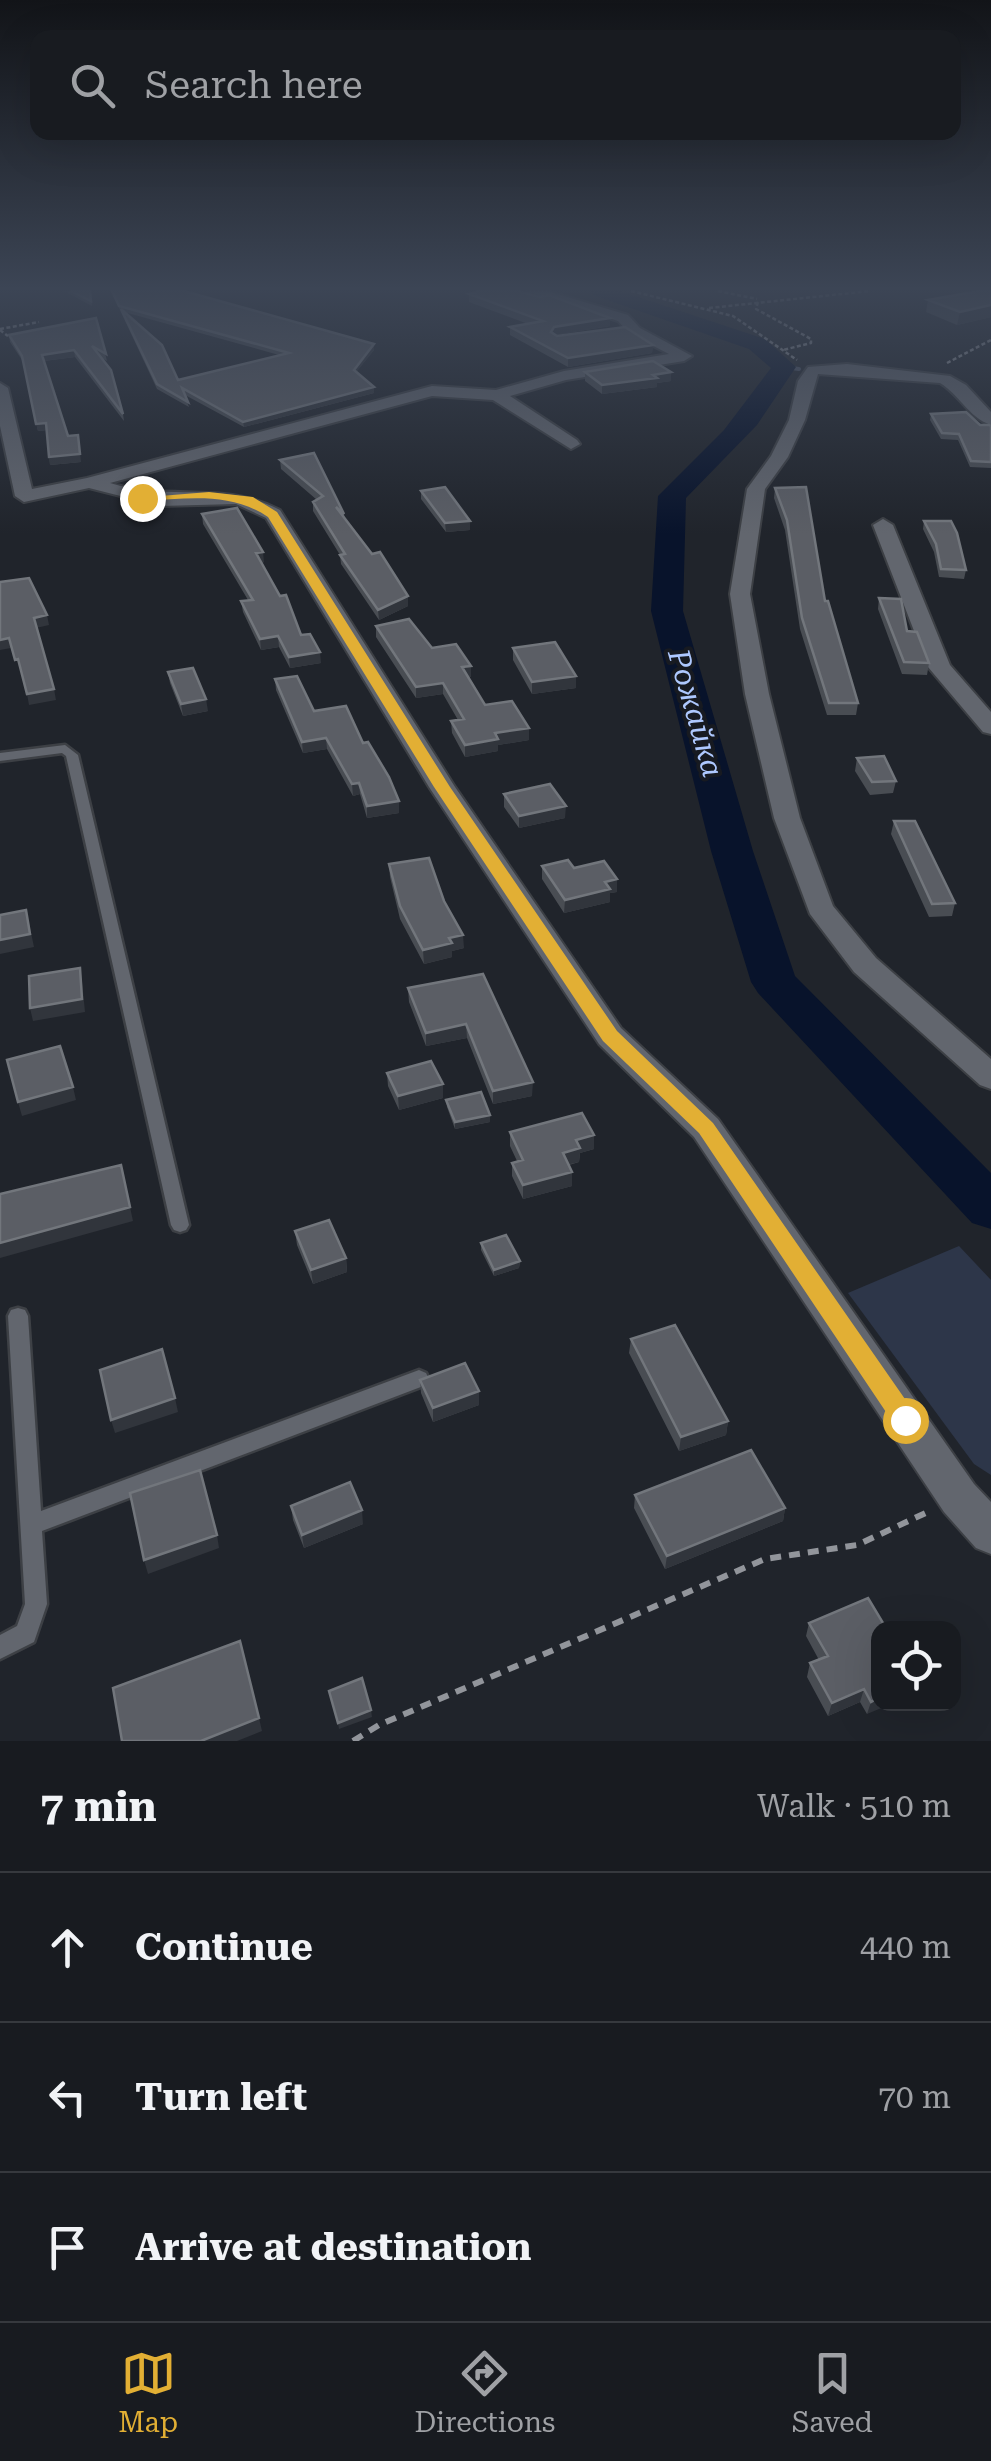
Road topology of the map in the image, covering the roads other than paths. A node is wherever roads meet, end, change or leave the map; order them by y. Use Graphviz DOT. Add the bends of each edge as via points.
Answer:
graph roads {
  1 [pos="587,372"];
  2 [pos="812,372"];
  3 [pos="882,372"];
  4 [pos="0,388"];
  5 [pos="497,394"];
  6 [pos="991,420"];
  7 [pos="571,444"];
  8 [pos="89,483"];
  9 [pos="882,525"];
  10 [pos="991,726"];
  11 [pos="0,757"];
  12 [pos="991,1077"];
  13 [pos="180,1225"];
  14 [pos="18,1316"];
  15 [pos="419,1379"];
  16 [pos="31,1525"];
  17 [pos="991,1533"];
  18 [pos="0,1647"];
  1 -- 5 [label="street"];
  2 -- 12 [label="street" via="797,420 756,488 740,594 786,818 820,908 854,951"];
  3 -- 6 [label="street" via="944,378"];
  4 -- 8 [label="street" via="24,496"];
  5 -- 7 [label="street"];
  5 -- 8 [label="street" via="409,396"];
  8 -- 17 [label="street" via="142,498 249,499 273,514 442,787 610,1036 706,1128 958,1498"];
  9 -- 10 [label="street" via="938,667"];
  11 -- 13 [label="lane" via="49,748 72,755"];
  14 -- 16 [label="lane"];
  15 -- 16 [label="lane"];
  16 -- 18 [label="lane" via="36,1604 26,1634"];
}
